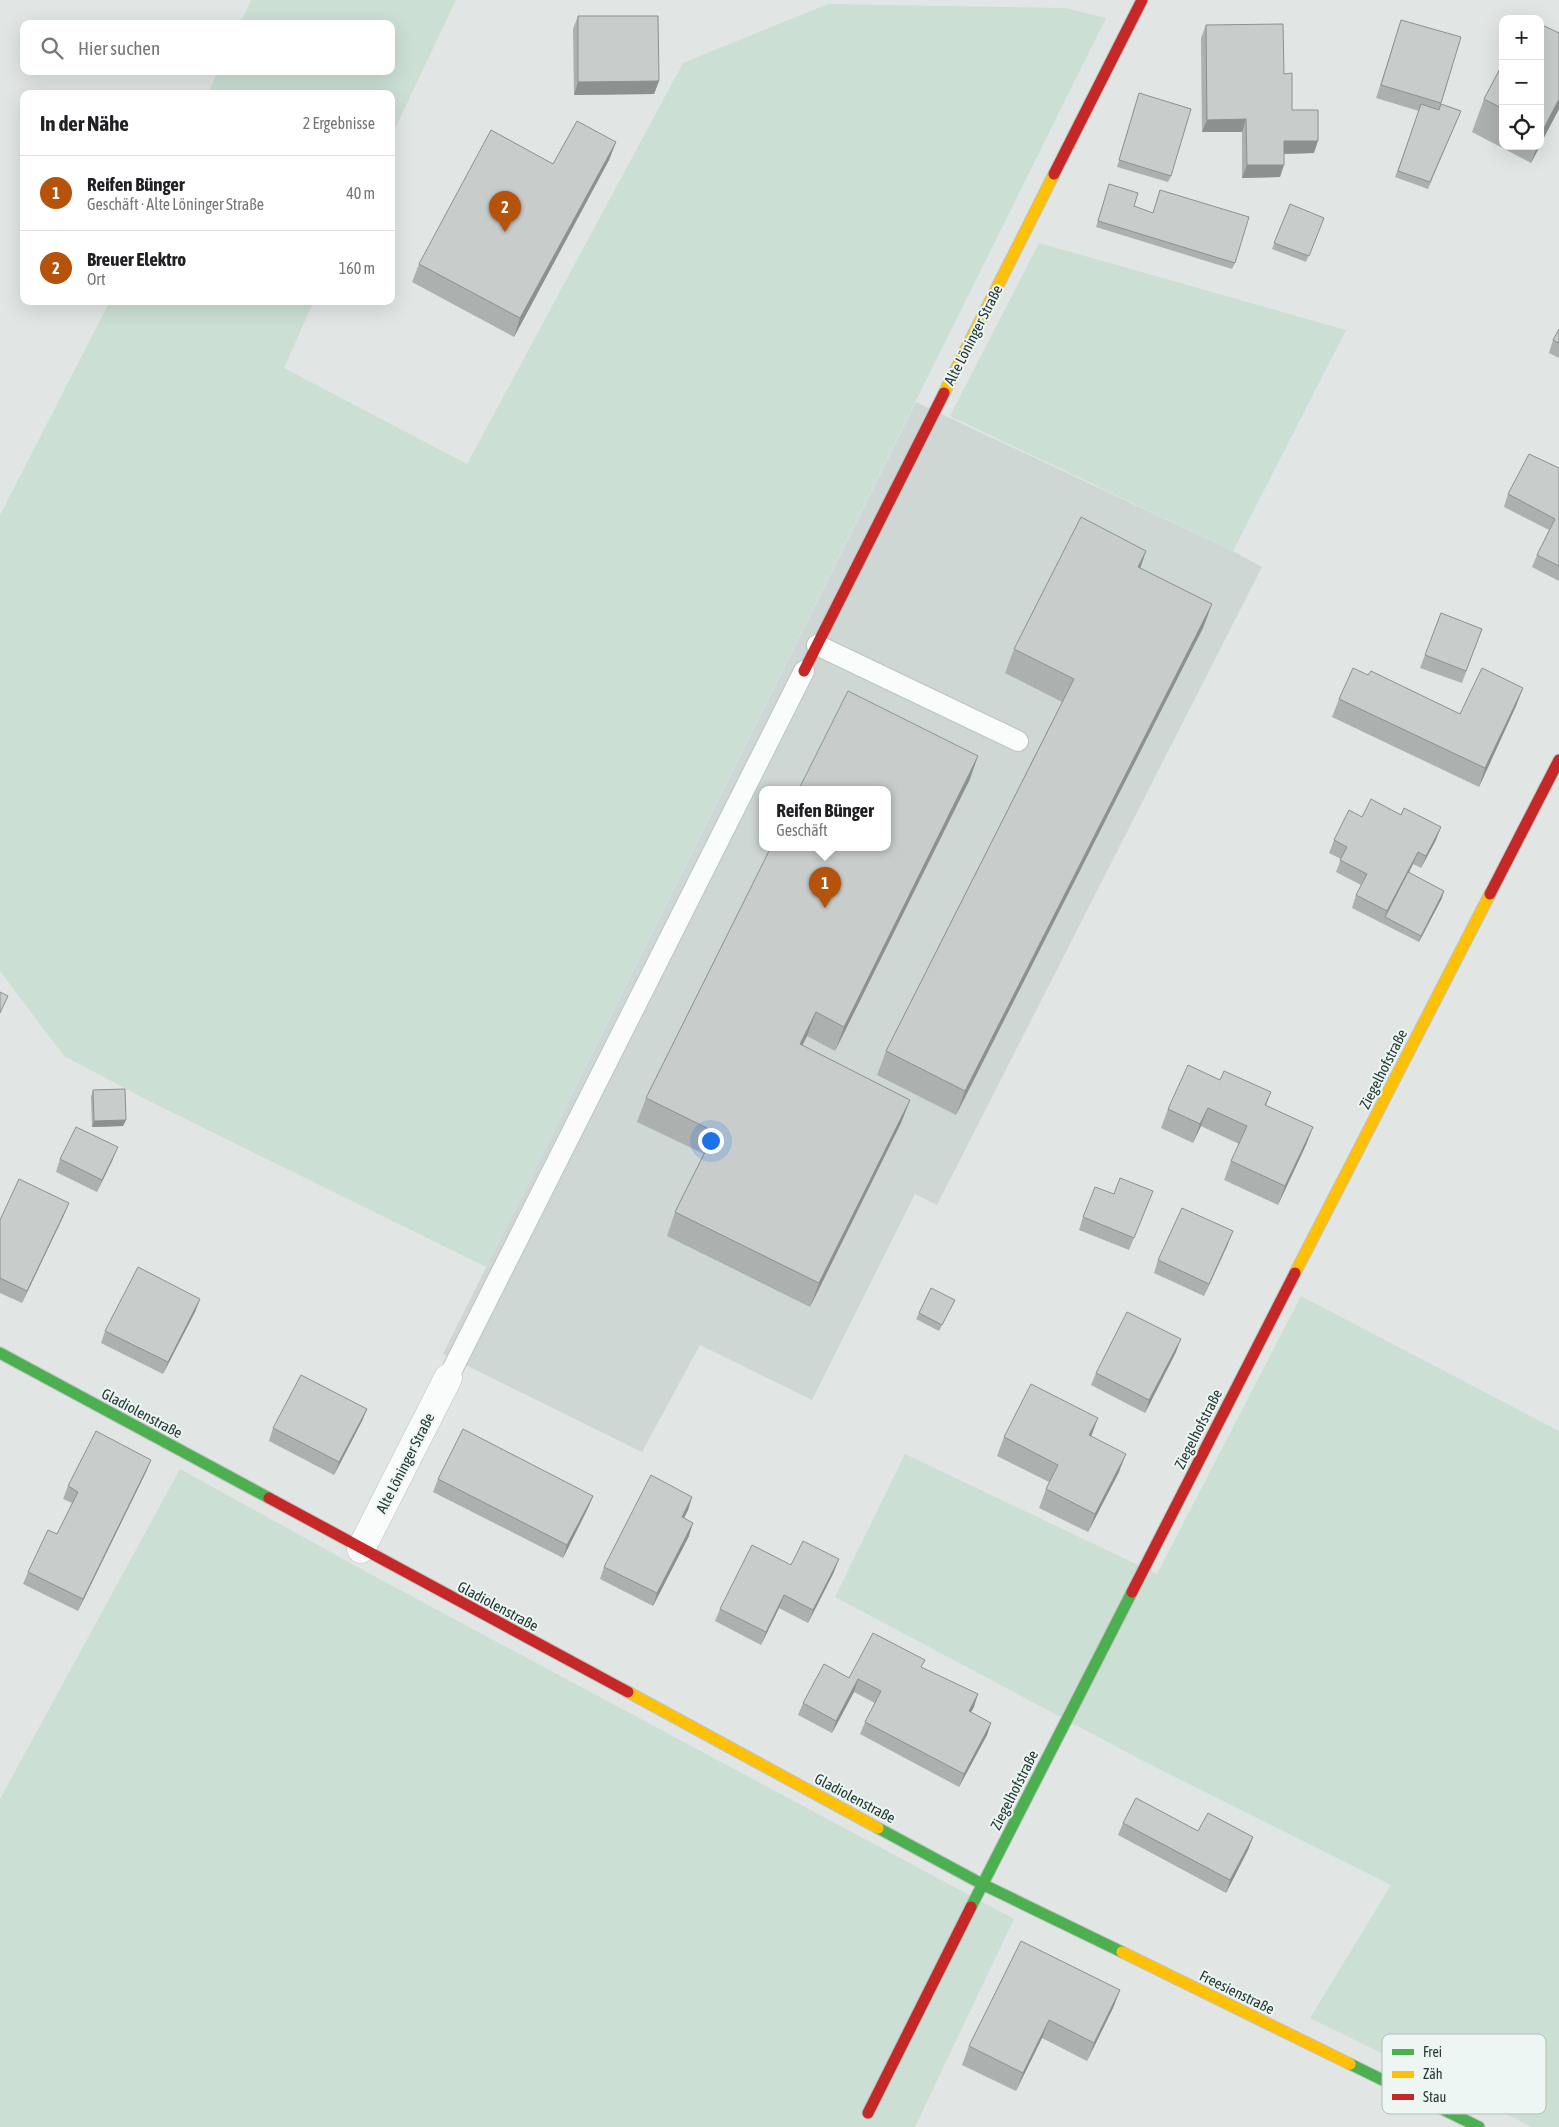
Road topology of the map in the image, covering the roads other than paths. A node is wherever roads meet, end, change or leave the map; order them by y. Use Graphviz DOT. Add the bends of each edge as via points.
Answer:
graph roads {
  1 [pos="1142,0"];
  2 [pos="817,645"];
  3 [pos="804,671"];
  4 [pos="1018,741"];
  5 [pos="1559,760"];
  6 [pos="0,1353"];
  7 [pos="448,1378"];
  8 [pos="361,1549"];
  9 [pos="982,1884"];
  10 [pos="1382,2080"];
  11 [pos="868,2113"];
  12 [pos="1452,2114"];
  13 [pos="1479,2127"];
  1 -- 2 [label="street, Alte Löninger Straße"];
  2 -- 3 [label="street, Alte Löninger Straße"];
  2 -- 4 [label="lane"];
  3 -- 7 [label="lane"];
  5 -- 9 [label="street, Ziegelhofstraße"];
  6 -- 8 [label="street, Gladiolenstraße"];
  7 -- 8 [label="street, Alte Löninger Straße"];
  8 -- 9 [label="street, Gladiolenstraße"];
  9 -- 10 [label="street, Freesienstraße"];
  9 -- 11 [label="street, Ziegelhofstraße"];
  12 -- 13 [label="street, Freesienstraße"];
}
